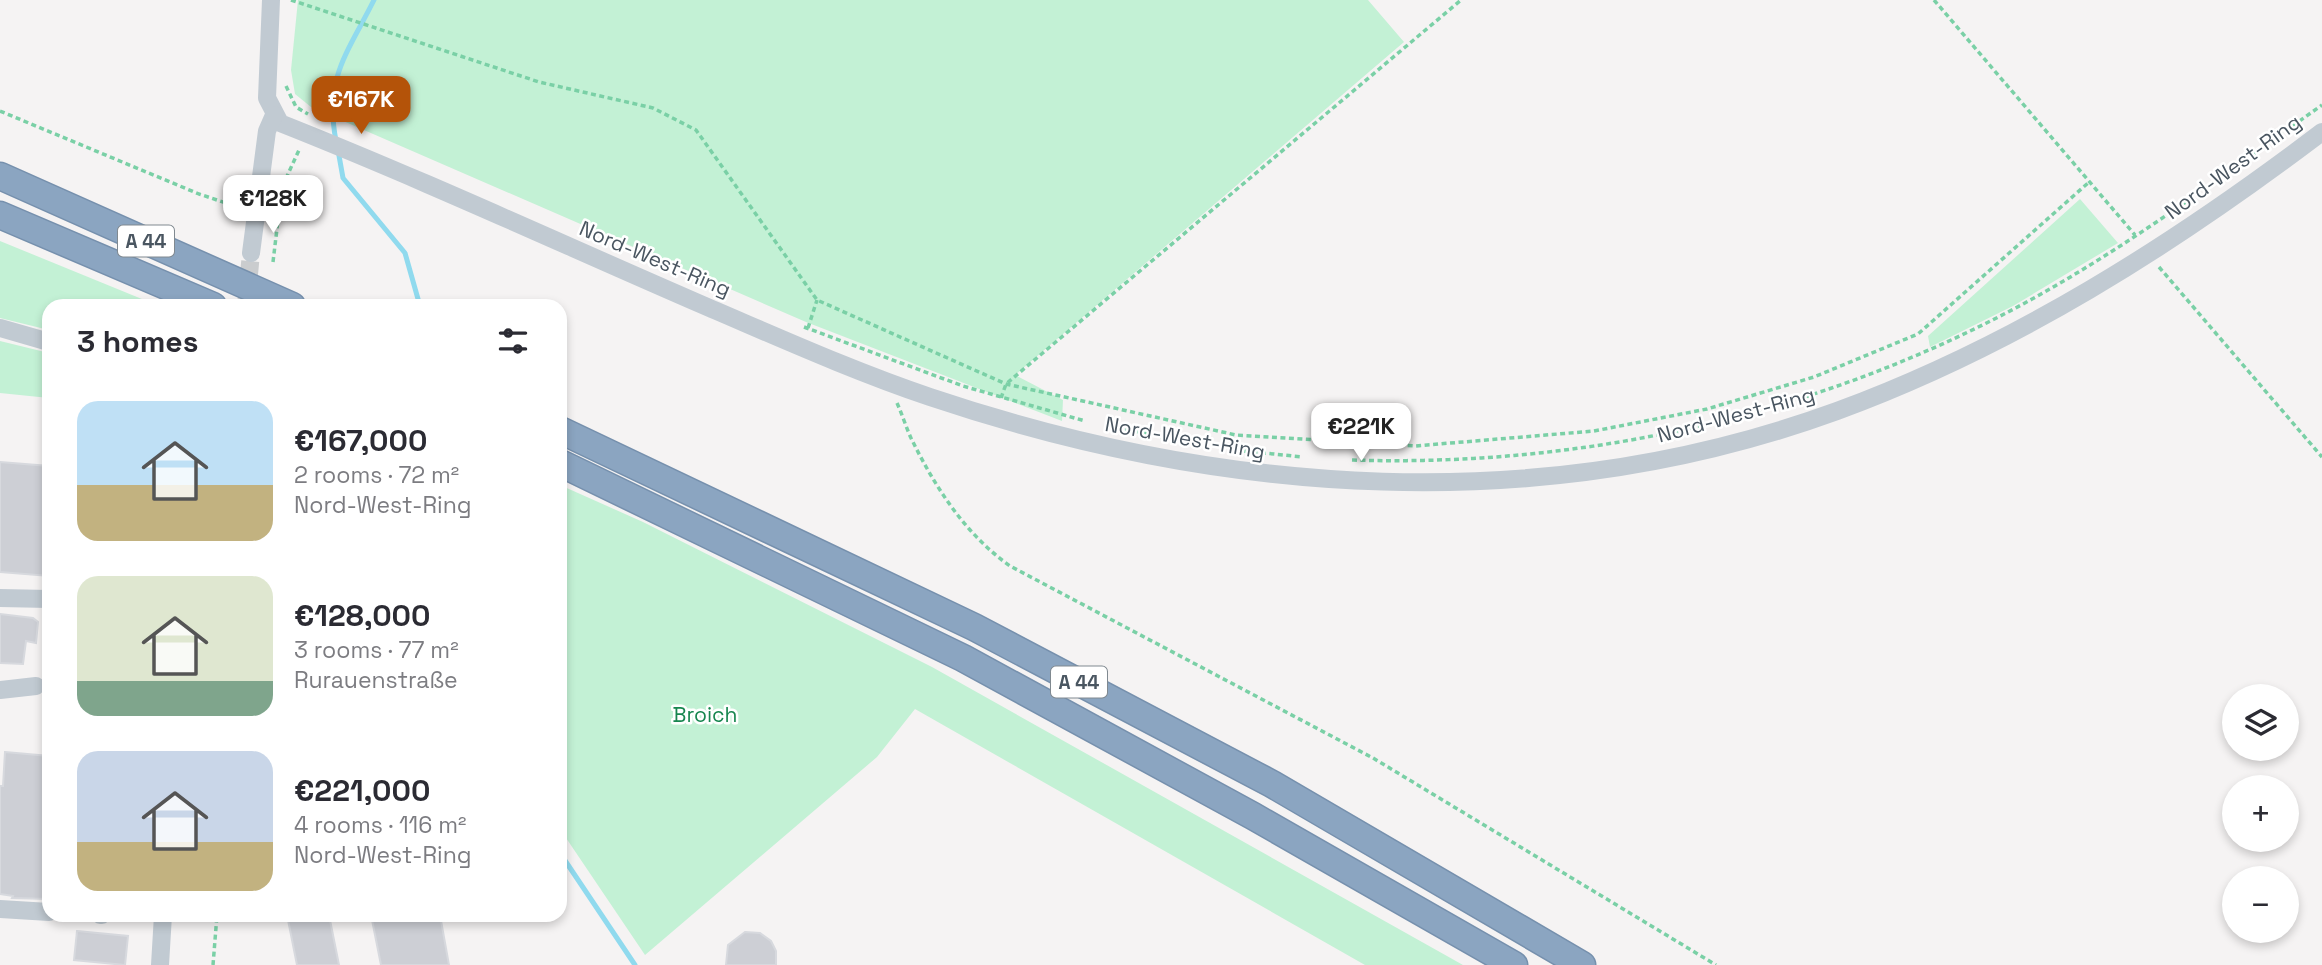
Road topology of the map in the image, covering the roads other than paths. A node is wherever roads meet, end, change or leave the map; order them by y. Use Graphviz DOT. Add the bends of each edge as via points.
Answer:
graph roads {
  1 [pos="271,0"];
  2 [pos="274,115"];
  3 [pos="2322,132"];
  4 [pos="0,176"];
  5 [pos="0,215"];
  6 [pos="251,253"];
  7 [pos="197,299"];
  8 [pos="276,299"];
  9 [pos="0,328"];
  10 [pos="42,340"];
  11 [pos="567,433"];
  12 [pos="567,466"];
  13 [pos="0,598"];
  14 [pos="42,599"];
  15 [pos="36,687"];
  16 [pos="0,690"];
  17 [pos="0,909"];
  18 [pos="42,912"];
  19 [pos="163,922"];
  20 [pos="160,965"];
  21 [pos="1514,965"];
  22 [pos="1582,965"];
  1 -- 2 [label="street" via="267,91"];
  2 -- 3 [label="street, Nord-West-Ring" via="280,123 310,126 329,142 378,164 884,381 995,418 1158,459 1325,481 1489,480 1611,467 1720,445 1836,411 2047,315 2220,207"];
  2 -- 6 [label="street" via="267,131"];
  4 -- 8 [label="highway, A 44"];
  5 -- 7 [label="highway, A 44"];
  9 -- 10 [label="street"];
  11 -- 22 [label="highway, A 44" via="974,627 1272,783"];
  12 -- 21 [label="highway, A 44" via="963,659 1254,816"];
  13 -- 14 [label="street"];
  15 -- 16 [label="street"];
  17 -- 18 [label="street"];
  19 -- 20 [label="street"];
}
